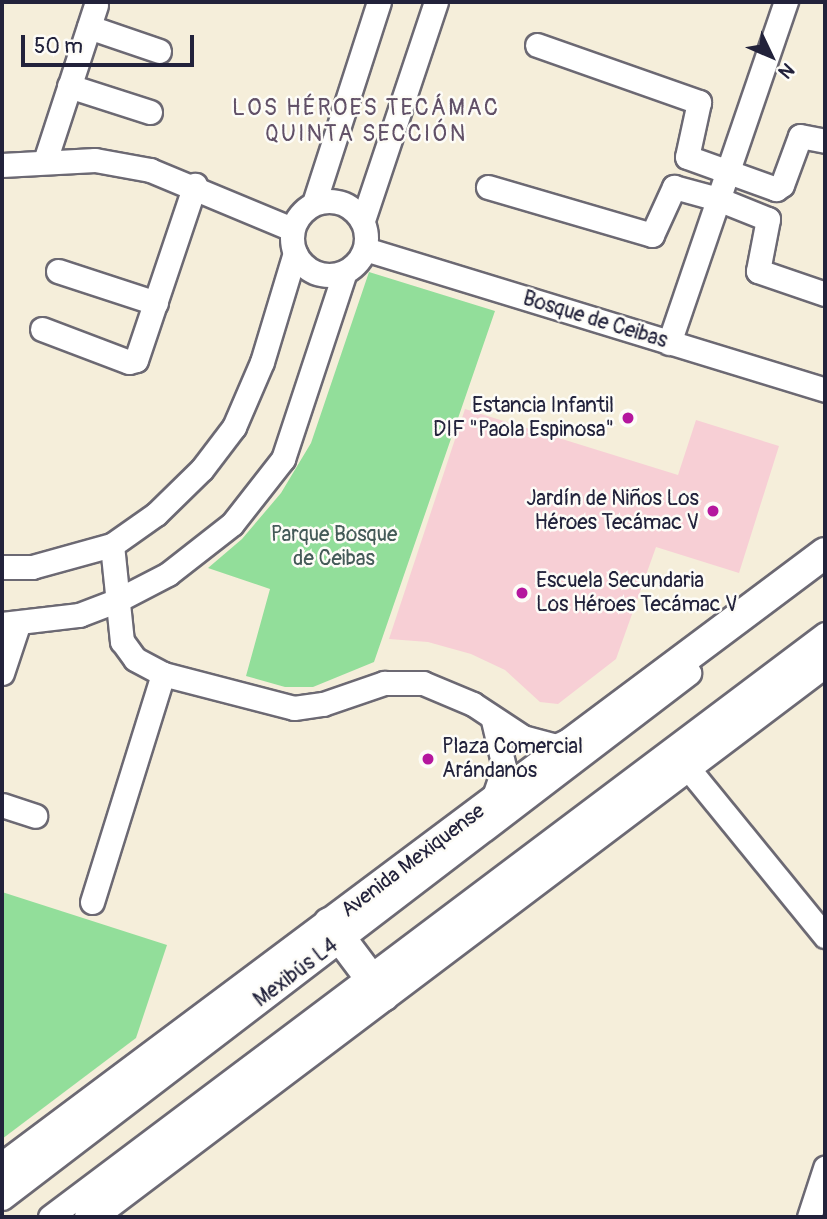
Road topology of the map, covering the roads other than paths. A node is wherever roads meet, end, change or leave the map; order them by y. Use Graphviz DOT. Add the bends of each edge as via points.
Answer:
graph roads {
  1 [pos="379,2"];
  2 [pos="436,2"];
  3 [pos="786,2"];
  4 [pos="96,5"];
  5 [pos="89,27"];
  6 [pos="537,45"];
  7 [pos="159,51"];
  8 [pos="69,86"];
  9 [pos="150,112"];
  10 [pos="825,141"];
  11 [pos="45,161"];
  12 [pos="2,164"];
  13 [pos="727,173"];
  14 [pos="195,186"];
  15 [pos="488,187"];
  16 [pos="718,199"];
  17 [pos="314,203"];
  18 [pos="363,220"];
  19 [pos="292,229"];
  20 [pos="365,249"];
  21 [pos="295,253"];
  22 [pos="58,271"];
  23 [pos="345,272"];
  24 [pos="825,294"];
  25 [pos="156,303"];
  26 [pos="42,330"];
  27 [pos="669,343"];
  28 [pos="825,390"];
  29 [pos="112,545"];
  30 [pos="825,553"];
  31 [pos="2,567"];
  32 [pos="825,570"];
  33 [pos="116,601"];
  34 [pos="10,625"];
  35 [pos="825,634"];
  36 [pos="825,662"];
  37 [pos="2,674"];
  38 [pos="163,674"];
  39 [pos="493,720"];
  40 [pos="584,733"];
  41 [pos="687,767"];
  42 [pos="492,802"];
  43 [pos="2,805"];
  44 [pos="35,816"];
  45 [pos="92,902"];
  46 [pos="335,931"];
  47 [pos="825,936"];
  48 [pos="377,986"];
  49 [pos="825,1168"];
  50 [pos="2,1169"];
  51 [pos="2,1198"];
  52 [pos="812,1215"];
  53 [pos="50,1217"];
  54 [pos="90,1217"];
  1 -- 17 [label="street"];
  2 -- 18 [label="street"];
  3 -- 13 [label="street"];
  4 -- 5 [label="street"];
  5 -- 7 [label="street"];
  5 -- 8 [label="street"];
  6 -- 13 [label="street" via="699,102 701,109 685,153 691,161"];
  8 -- 9 [label="street"];
  8 -- 11 [label="street"];
  10 -- 13 [label="street" via="800,136 780,188"];
  11 -- 12 [label="street"];
  11 -- 14 [label="street" via="95,160 150,170"];
  13 -- 16 [label="street"];
  14 -- 19 [label="street"];
  14 -- 25 [label="street"];
  15 -- 16 [label="street" via="652,235 674,187"];
  16 -- 24 [label="street" via="768,219 758,271"];
  16 -- 27 [label="street"];
  17 -- 18 [label="street" via="342,203"];
  17 -- 19 [label="street" via="300,213"];
  18 -- 20 [label="street"];
  19 -- 21 [label="street"];
  20 -- 23 [label="street"];
  20 -- 27 [label="street, Bosque de Ceibas"];
  21 -- 23 [label="street" via="316,273"];
  21 -- 29 [label="street" via="262,362 234,427 202,469 156,514"];
  22 -- 25 [label="street"];
  23 -- 33 [label="street" via="299,420 283,459 265,486 232,524 201,550"];
  25 -- 26 [label="street" via="141,352 130,362"];
  27 -- 28 [label="street, Bosque de Ceibas"];
  29 -- 31 [label="street" via="32,567"];
  29 -- 33 [label="street"];
  30 -- 40 [label="main road, Avenida Mexiquense"];
  32 -- 46 [label="street, Mexibús L4"];
  33 -- 34 [label="street" via="79,615"];
  33 -- 38 [label="street" via="122,641 135,659"];
  34 -- 37 [label="street"];
  35 -- 48 [label="street"];
  36 -- 41 [label="main road"];
  38 -- 39 [label="street" via="295,708 323,704 384,682 423,683 472,704"];
  38 -- 45 [label="street"];
  39 -- 40 [label="street" via="523,737 556,746"];
  39 -- 42 [label="street" via="504,767"];
  40 -- 42 [label="main road, Avenida Mexiquense"];
  41 -- 47 [label="street"];
  41 -- 48 [label="main road"];
  42 -- 46 [label="main road, Avenida Mexiquense"];
  43 -- 44 [label="street"];
  46 -- 48 [label="main road"];
  46 -- 50 [label="main road, Avenida Mexiquense"];
  46 -- 51 [label="street, Mexibús L4"];
  48 -- 53 [label="street"];
  48 -- 54 [label="main road"];
  49 -- 52 [label="street"];
}
